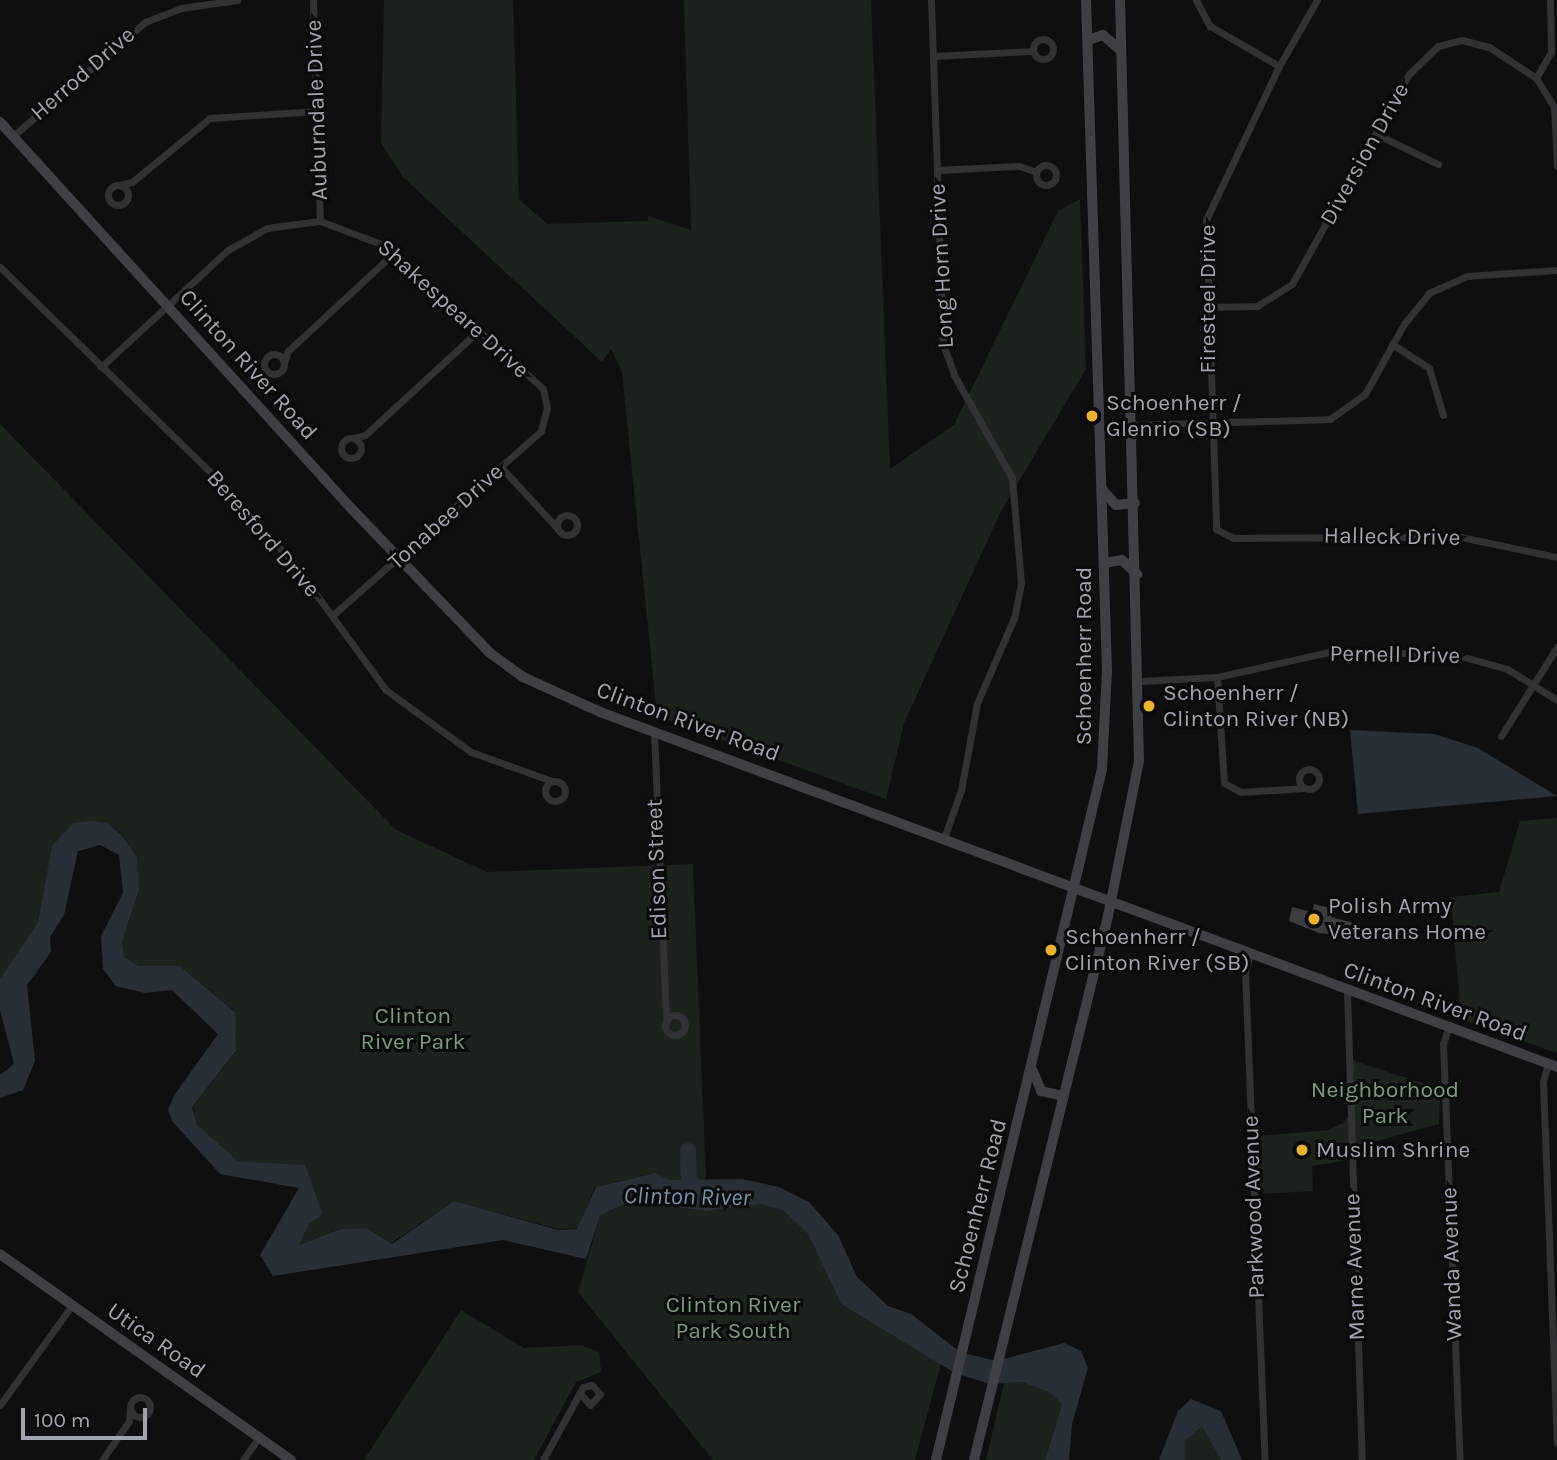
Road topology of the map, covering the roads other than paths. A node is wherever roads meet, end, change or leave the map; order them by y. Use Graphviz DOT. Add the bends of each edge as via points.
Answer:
graph roads {
  1 [pos="237,0"];
  2 [pos="313,0"];
  3 [pos="931,0"];
  4 [pos="1086,0"];
  5 [pos="1120,0"];
  6 [pos="1196,0"];
  7 [pos="1317,0"];
  8 [pos="1550,0"];
  9 [pos="1088,40"];
  10 [pos="1033,51"];
  11 [pos="1121,53"];
  12 [pos="933,55"];
  13 [pos="1279,66"];
  14 [pos="1536,78"];
  15 [pos="317,111"];
  16 [pos="0,122"];
  17 [pos="1376,134"];
  18 [pos="13,136"];
  19 [pos="1438,164"];
  20 [pos="1557,166"];
  21 [pos="937,170"];
  22 [pos="1036,172"];
  23 [pos="132,182"];
  24 [pos="120,185"];
  25 [pos="129,194"];
  26 [pos="320,221"];
  27 [pos="395,252"];
  28 [pos="0,267"];
  29 [pos="1557,270"];
  30 [pos="168,305"];
  31 [pos="1207,307"];
  32 [pos="479,330"];
  33 [pos="1392,344"];
  34 [pos="288,351"];
  35 [pos="276,354"];
  36 [pos="284,363"];
  37 [pos="101,367"];
  38 [pos="548,408"];
  39 [pos="1443,415"];
  40 [pos="1210,423"];
  41 [pos="1132,425"];
  42 [pos="365,435"];
  43 [pos="353,438"];
  44 [pos="362,447"];
  45 [pos="501,467"];
  46 [pos="1102,488"];
  47 [pos="1135,503"];
  48 [pos="562,516"];
  49 [pos="549,518"];
  50 [pos="557,527"];
  51 [pos="1225,536"];
  52 [pos="1557,557"];
  53 [pos="402,558"];
  54 [pos="1104,562"];
  55 [pos="1137,574"];
  56 [pos="332,616"];
  57 [pos="1557,648"];
  58 [pos="1217,677"];
  59 [pos="1140,681"];
  60 [pos="1534,685"];
  61 [pos="1557,700"];
  62 [pos="654,731"];
  63 [pos="1501,736"];
  64 [pos="536,777"];
  65 [pos="1300,777"];
  66 [pos="552,781"];
  67 [pos="1295,786"];
  68 [pos="1305,788"];
  69 [pos="545,792"];
  70 [pos="944,838"];
  71 [pos="1076,887"];
  72 [pos="1111,901"];
  73 [pos="1250,954"];
  74 [pos="1347,990"];
  75 [pos="664,1008"];
  76 [pos="676,1014"];
  77 [pos="666,1022"];
  78 [pos="1448,1028"];
  79 [pos="1032,1065"];
  80 [pos="1553,1065"];
  81 [pos="1063,1096"];
  82 [pos="0,1254"];
  83 [pos="72,1305"];
  84 [pos="580,1393"];
  85 [pos="576,1404"];
  86 [pos="586,1404"];
  87 [pos="0,1405"];
  88 [pos="130,1410"];
  89 [pos="140,1417"];
  90 [pos="129,1421"];
  91 [pos="259,1437"];
  92 [pos="1557,1443"];
  93 [pos="102,1460"];
  94 [pos="243,1460"];
  95 [pos="291,1460"];
  96 [pos="543,1460"];
  97 [pos="936,1460"];
  98 [pos="974,1460"];
  99 [pos="1265,1460"];
  100 [pos="1363,1460"];
  101 [pos="1460,1460"];
  1 -- 18 [label="street, Herrod Drive" via="181,8 145,22"];
  2 -- 15 [label="street, Auburndale Drive"];
  3 -- 12 [label="street, Long Horn Drive"];
  4 -- 9 [label="main road, Schoenherr Road"];
  5 -- 11 [label="main road"];
  6 -- 13 [label="street" via="1210,26"];
  7 -- 13 [label="street, Firesteel Drive"];
  8 -- 14 [label="street" via="1551,52"];
  9 -- 11 [label="main road" via="1109,37"];
  9 -- 46 [label="main road, Schoenherr Road"];
  10 -- 12 [label="street"];
  11 -- 41 [label="main road"];
  12 -- 21 [label="street, Long Horn Drive"];
  13 -- 31 [label="street, Firesteel Drive" via="1210,202 1204,234"];
  14 -- 17 [label="street, Diversion Drive" via="1489,47 1462,40 1438,46 1418,61"];
  14 -- 20 [label="street" via="1553,107"];
  15 -- 23 [label="street" via="210,118"];
  15 -- 26 [label="street, Auburndale Drive"];
  16 -- 18 [label="main road, Clinton River Road"];
  17 -- 19 [label="street"];
  17 -- 31 [label="street, Diversion Drive" via="1283,294 1257,306"];
  18 -- 30 [label="main road, Clinton River Road"];
  21 -- 22 [label="street" via="1019,166"];
  21 -- 70 [label="street, Long Horn Drive" via="943,344 954,375 1016,489 1021,583 1014,618 977,703 961,790"];
  23 -- 24 [label="street"];
  23 -- 25 [label="street"];
  24 -- 25 [label="street"];
  24 -- 25 [label="street" via="109,191 110,201 122,204"];
  26 -- 27 [label="street, Shakespeare Drive" via="365,233"];
  26 -- 30 [label="street, Shakespeare Drive" via="287,223 249,236"];
  27 -- 32 [label="street, Shakespeare Drive"];
  27 -- 34 [label="street"];
  28 -- 37 [label="street, Beresford Drive"];
  29 -- 33 [label="street" via="1487,272 1449,282 1419,302"];
  30 -- 37 [label="street, Shakespeare Drive"];
  30 -- 53 [label="main road, Clinton River Road"];
  31 -- 40 [label="street, Firesteel Drive"];
  32 -- 38 [label="street, Shakespeare Drive" via="543,389"];
  32 -- 42 [label="street"];
  33 -- 39 [label="street" via="1429,368"];
  33 -- 40 [label="street" via="1365,394 1345,413 1317,420"];
  34 -- 35 [label="street"];
  34 -- 36 [label="street"];
  35 -- 36 [label="street"];
  35 -- 36 [label="street" via="266,357 265,369 277,373"];
  37 -- 56 [label="street, Beresford Drive" via="222,484 294,564"];
  38 -- 45 [label="street, Tonabee Drive" via="541,430"];
  40 -- 41 [label="street"];
  40 -- 51 [label="street, Firesteel Drive" via="1213,520"];
  41 -- 47 [label="main road"];
  42 -- 43 [label="street"];
  42 -- 44 [label="street"];
  43 -- 44 [label="street"];
  43 -- 44 [label="street" via="342,445 345,456 355,458"];
  45 -- 49 [label="street"];
  45 -- 53 [label="street, Tonabee Drive"];
  46 -- 47 [label="main road" via="1116,505"];
  46 -- 54 [label="main road, Schoenherr Road"];
  47 -- 55 [label="main road"];
  48 -- 49 [label="street"];
  48 -- 50 [label="street"];
  48 -- 50 [label="street" via="572,516 576,527 567,535"];
  49 -- 50 [label="street"];
  51 -- 52 [label="street, Halleck Drive" via="1461,537"];
  53 -- 56 [label="street, Tonabee Drive"];
  53 -- 62 [label="main road, Clinton River Road" via="512,670"];
  54 -- 55 [label="main road" via="1122,560"];
  54 -- 71 [label="main road, Schoenherr Road" via="1104,750"];
  55 -- 59 [label="main road"];
  56 -- 64 [label="street, Beresford Drive" via="373,677 427,725 502,767"];
  57 -- 60 [label="street"];
  58 -- 59 [label="street, Pernell Drive"];
  58 -- 60 [label="street, Pernell Drive" via="1329,652 1412,653 1471,657"];
  58 -- 67 [label="street" via="1224,783 1241,792"];
  59 -- 72 [label="main road" via="1136,779"];
  60 -- 61 [label="street, Pernell Drive"];
  60 -- 63 [label="street"];
  62 -- 70 [label="main road, Clinton River Road"];
  62 -- 75 [label="street, Edison Street"];
  64 -- 66 [label="street, Beresford Drive"];
  64 -- 69 [label="street"];
  65 -- 67 [label="street"];
  65 -- 68 [label="street"];
  65 -- 68 [label="street" via="1309,769 1317,773 1317,785"];
  66 -- 69 [label="street"];
  66 -- 69 [label="street" via="562,783 565,796 553,801"];
  67 -- 68 [label="street"];
  70 -- 71 [label="main road, Clinton River Road"];
  71 -- 72 [label="main road, Clinton River Road"];
  71 -- 79 [label="main road, Schoenherr Road"];
  72 -- 73 [label="main road, Clinton River Road"];
  72 -- 81 [label="main road"];
  73 -- 74 [label="main road, Clinton River Road"];
  73 -- 99 [label="street, Parkwood Avenue" via="1245,971"];
  74 -- 78 [label="main road, Clinton River Road"];
  74 -- 100 [label="street, Marne Avenue"];
  75 -- 76 [label="street"];
  75 -- 77 [label="street, Edison Street"];
  76 -- 77 [label="street"];
  76 -- 77 [label="street" via="685,1022 683,1031 671,1034"];
  78 -- 80 [label="main road, Clinton River Road"];
  78 -- 101 [label="street, Wanda Avenue" via="1443,1044"];
  79 -- 81 [label="main road" via="1041,1091"];
  79 -- 97 [label="main road, Schoenherr Road"];
  80 -- 92 [label="street" via="1543,1082"];
  81 -- 98 [label="main road"];
  82 -- 83 [label="main road, Utica Road"];
  83 -- 87 [label="street"];
  83 -- 91 [label="main road, Utica Road"];
  84 -- 85 [label="street"];
  84 -- 86 [label="street"];
  84 -- 86 [label="street" via="589,1385 600,1391 596,1403"];
  85 -- 86 [label="street"];
  85 -- 96 [label="street"];
  88 -- 89 [label="street"];
  88 -- 89 [label="street" via="134,1398 146,1399 149,1412"];
  88 -- 90 [label="street"];
  89 -- 90 [label="street"];
  90 -- 93 [label="street"];
  91 -- 94 [label="street"];
  91 -- 95 [label="main road, Utica Road"];
}
